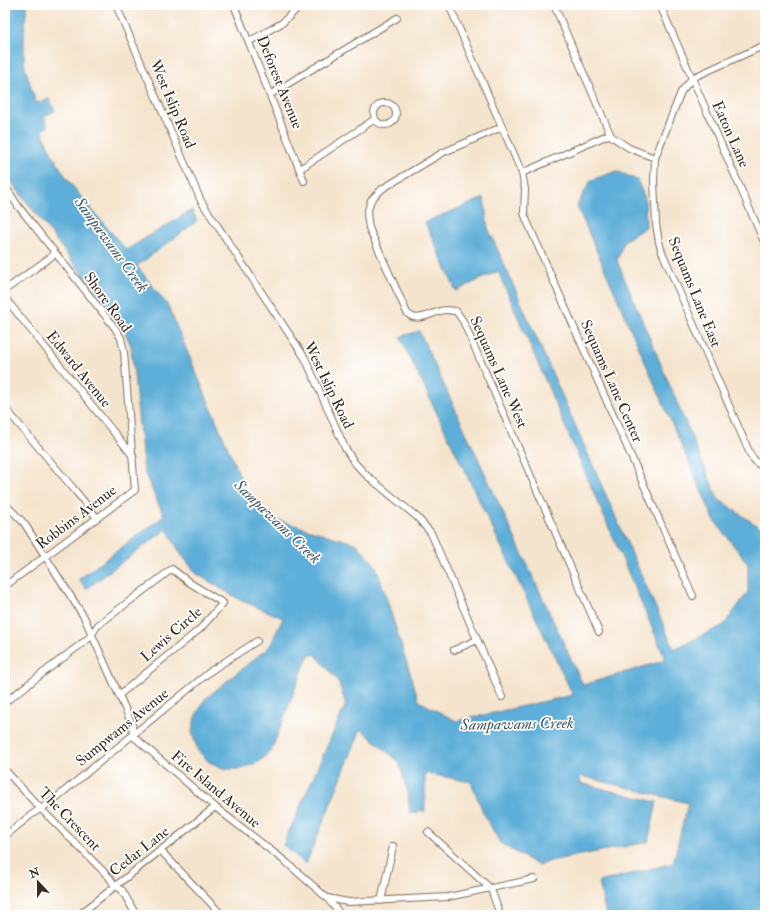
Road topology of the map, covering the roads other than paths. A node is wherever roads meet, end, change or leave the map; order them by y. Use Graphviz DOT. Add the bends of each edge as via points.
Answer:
graph roads {
  1 [pos="116,5"];
  2 [pos="234,5"];
  3 [pos="301,5"];
  4 [pos="449,5"];
  5 [pos="554,5"];
  6 [pos="660,5"];
  7 [pos="397,18"];
  8 [pos="250,41"];
  9 [pos="765,45"];
  10 [pos="692,78"];
  11 [pos="270,94"];
  12 [pos="375,119"];
  13 [pos="502,127"];
  14 [pos="610,134"];
  15 [pos="655,158"];
  16 [pos="300,169"];
  17 [pos="522,173"];
  18 [pos="304,180"];
  19 [pos="5,186"];
  20 [pos="765,244"];
  21 [pos="55,254"];
  22 [pos="5,290"];
  23 [pos="5,298"];
  24 [pos="5,408"];
  25 [pos="133,456"];
  26 [pos="765,468"];
  27 [pos="5,504"];
  28 [pos="97,518"];
  29 [pos="45,556"];
  30 [pos="5,586"];
  31 [pos="693,596"];
  32 [pos="599,632"];
  33 [pos="92,633"];
  34 [pos="477,640"];
  35 [pos="257,641"];
  36 [pos="454,650"];
  37 [pos="119,695"];
  38 [pos="502,697"];
  39 [pos="5,702"];
  40 [pos="133,736"];
  41 [pos="5,770"];
  42 [pos="215,807"];
  43 [pos="41,809"];
  44 [pos="428,832"];
  45 [pos="5,836"];
  46 [pos="393,846"];
  47 [pos="161,851"];
  48 [pos="534,879"];
  49 [pos="115,886"];
  50 [pos="490,889"];
  51 [pos="326,898"];
  52 [pos="381,901"];
  53 [pos="79,915"];
  54 [pos="136,915"];
  55 [pos="222,915"];
  56 [pos="341,915"];
  57 [pos="500,915"];
  1 -- 34 [label="street, West Islip Road" via="201,201 305,358 345,448 354,462 417,517 431,533"];
  2 -- 8 [label="street, Deforest Avenue"];
  3 -- 8 [label="street" via="282,23"];
  4 -- 13 [label="street, Sequams Lane Center"];
  5 -- 14 [label="street"];
  6 -- 10 [label="street, Eaton Lane"];
  7 -- 11 [label="street"];
  8 -- 11 [label="street, Deforest Avenue"];
  9 -- 10 [label="street"];
  10 -- 15 [label="street" via="681,92"];
  10 -- 20 [label="street, Eaton Lane"];
  11 -- 16 [label="street, Deforest Avenue"];
  12 -- 16 [label="street"];
  13 -- 17 [label="street, Sequams Lane Center"];
  13 -- 32 [label="street, Sequams Lane West" via="442,153 382,189 371,200 367,214 369,228 411,317 417,318 446,309 456,311 464,321"];
  14 -- 15 [label="street" via="629,148"];
  14 -- 17 [label="street"];
  15 -- 26 [label="street, Sequams Lane East" via="656,224 662,252 751,456"];
  16 -- 18 [label="street, Deforest Avenue"];
  17 -- 31 [label="street, Sequams Lane Center" via="525,189 524,213 527,221"];
  19 -- 21 [label="street, Shore Road"];
  21 -- 22 [label="street"];
  21 -- 25 [label="street, Shore Road" via="121,338"];
  23 -- 25 [label="street, Edward Avenue"];
  24 -- 28 [label="street"];
  25 -- 28 [label="street, Robbins Avenue" via="136,490"];
  27 -- 29 [label="street" via="24,523"];
  28 -- 29 [label="street, Robbins Avenue"];
  29 -- 30 [label="street, Robbins Avenue"];
  29 -- 33 [label="street" via="84,616"];
  33 -- 37 [label="street"];
  33 -- 37 [label="street, Lewis Circle" via="98,625 172,569 223,603 200,630"];
  33 -- 39 [label="street" via="89,638"];
  34 -- 36 [label="street"];
  34 -- 38 [label="street, West Islip Road"];
  35 -- 40 [label="street, Sumpwams Avenue" via="212,670"];
  37 -- 40 [label="street" via="132,724"];
  40 -- 42 [label="street, Fire Island Avenue"];
  40 -- 43 [label="street, Sumpwams Avenue"];
  41 -- 43 [label="street, The Crescent"];
  42 -- 47 [label="street, Cedar Lane"];
  42 -- 51 [label="street, Fire Island Avenue" via="286,862"];
  43 -- 45 [label="street, Sumpwams Avenue"];
  43 -- 49 [label="street, The Crescent"];
  44 -- 50 [label="street"];
  46 -- 52 [label="street"];
  47 -- 49 [label="street, Cedar Lane"];
  47 -- 55 [label="street"];
  48 -- 50 [label="street"];
  49 -- 53 [label="street, Cedar Lane"];
  49 -- 54 [label="street, The Crescent" via="122,890"];
  50 -- 52 [label="street" via="448,897"];
  50 -- 57 [label="street"];
  51 -- 52 [label="street" via="348,902"];
  51 -- 56 [label="street, Fire Island Avenue"];
}
